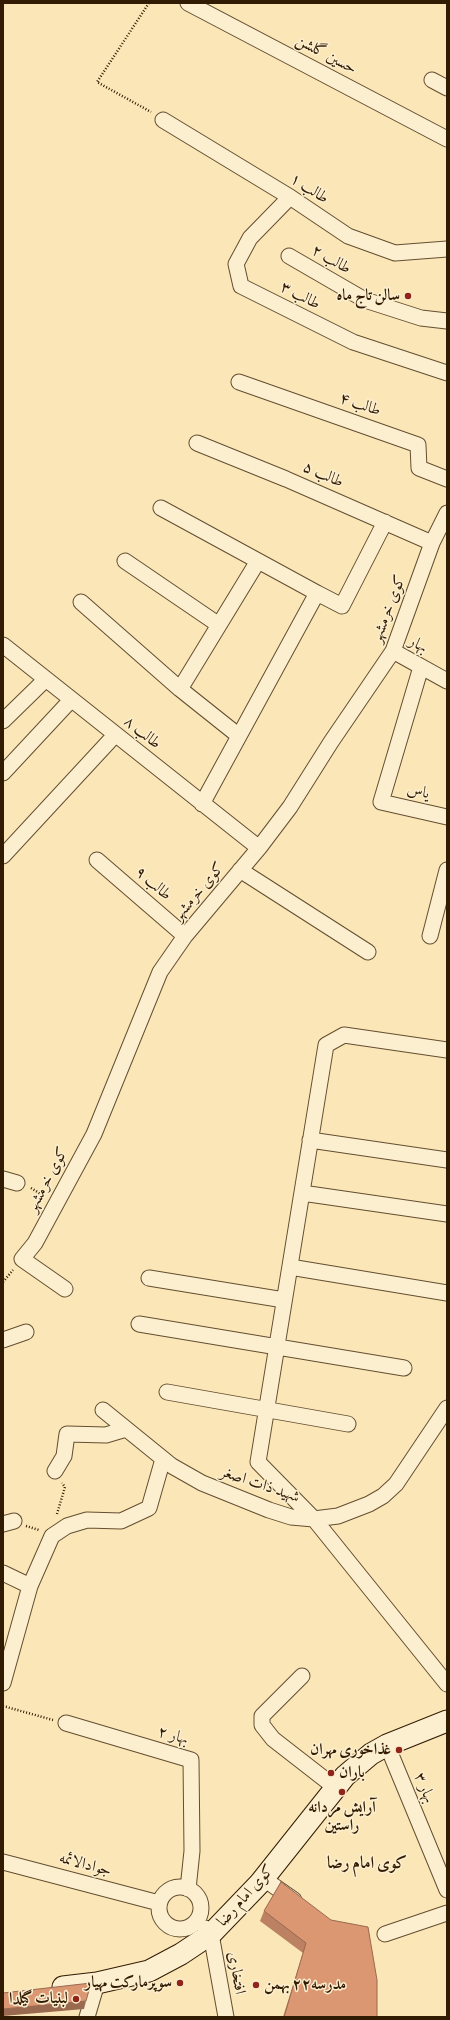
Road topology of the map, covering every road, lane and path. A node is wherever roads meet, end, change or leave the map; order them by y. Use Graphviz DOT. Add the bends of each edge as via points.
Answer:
graph roads {
  1 [pos="149,3"];
  2 [pos="188,3"];
  3 [pos="432,80"];
  4 [pos="447,88"];
  5 [pos="163,120"];
  6 [pos="447,139"];
  7 [pos="290,197"];
  8 [pos="447,249"];
  9 [pos="289,256"];
  10 [pos="447,322"];
  11 [pos="447,373"];
  12 [pos="239,382"];
  13 [pos="197,443"];
  14 [pos="447,479"];
  15 [pos="161,508"];
  16 [pos="447,513"];
  17 [pos="385,522"];
  18 [pos="432,543"];
  19 [pos="126,561"];
  20 [pos="258,561"];
  21 [pos="317,593"];
  22 [pos="81,602"];
  23 [pos="219,624"];
  24 [pos="3,645"];
  25 [pos="393,651"];
  26 [pos="421,667"];
  27 [pos="46,679"];
  28 [pos="447,681"];
  29 [pos="180,689"];
  30 [pos="71,700"];
  31 [pos="3,721"];
  32 [pos="115,735"];
  33 [pos="239,736"];
  34 [pos="3,773"];
  35 [pos="202,804"];
  36 [pos="447,817"];
  37 [pos="258,848"];
  38 [pos="3,856"];
  39 [pos="97,860"];
  40 [pos="240,870"];
  41 [pos="447,870"];
  42 [pos="185,936"];
  43 [pos="430,936"];
  44 [pos="368,952"];
  45 [pos="447,1050"];
  46 [pos="310,1140"];
  47 [pos="447,1160"];
  48 [pos="10,1181"];
  49 [pos="302,1193"];
  50 [pos="56,1204"];
  51 [pos="447,1214"];
  52 [pos="290,1268"];
  53 [pos="149,1278"];
  54 [pos="66,1290"];
  55 [pos="447,1293"];
  56 [pos="284,1300"];
  57 [pos="139,1324"];
  58 [pos="26,1332"];
  59 [pos="3,1340"];
  60 [pos="276,1347"];
  61 [pos="404,1368"];
  62 [pos="167,1392"];
  63 [pos="447,1408"];
  64 [pos="267,1409"];
  65 [pos="103,1410"];
  66 [pos="348,1424"];
  67 [pos="126,1429"];
  68 [pos="163,1459"];
  69 [pos="55,1471"];
  70 [pos="314,1519"];
  71 [pos="8,1523"];
  72 [pos="52,1536"];
  73 [pos="3,1573"];
  74 [pos="30,1586"];
  75 [pos="302,1676"];
  76 [pos="3,1683"];
  77 [pos="447,1684"];
  78 [pos="3,1706"];
  79 [pos="66,1723"];
  80 [pos="446,1724"];
  81 [pos="387,1745"];
  82 [pos="336,1788"];
  83 [pos="3,1862"];
  84 [pos="264,1879"];
  85 [pos="188,1889"];
  86 [pos="447,1890"];
  87 [pos="159,1903"];
  88 [pos="303,1906"];
  89 [pos="447,1913"];
  90 [pos="205,1927"];
  91 [pos="385,1934"];
  92 [pos="97,1983"];
  93 [pos="42,1990"];
  94 [pos="88,2017"];
  95 [pos="226,2017"];
  1 -- 5 [label="path" via="97,82"];
  2 -- 6 [label="street, حسین گلشن"];
  3 -- 4 [label="street"];
  5 -- 7 [label="street, طالب ۱"];
  7 -- 8 [label="street, طالب ۱" via="348,236 394,253"];
  7 -- 11 [label="street, طالب ۳" via="250,238 236,264 241,286 353,342"];
  9 -- 10 [label="street, طالب ۲" via="365,300 421,318"];
  12 -- 14 [label="street, طالب ۴" via="418,445 419,468"];
  13 -- 17 [label="street, طالب ۵"];
  15 -- 20 [label="street"];
  16 -- 18 [label="street, کوی خرمشهر"];
  17 -- 18 [label="street, طالب ۵"];
  17 -- 21 [label="street" via="342,606"];
  18 -- 25 [label="street, کوی خرمشهر"];
  19 -- 23 [label="street"];
  20 -- 21 [label="street"];
  20 -- 23 [label="street"];
  21 -- 33 [label="street"];
  22 -- 29 [label="street"];
  23 -- 29 [label="street"];
  24 -- 27 [label="street, طالب ۸"];
  25 -- 26 [label="street, بهار"];
  25 -- 37 [label="street, کوی خرمشهر" via="290,807"];
  26 -- 28 [label="street, بهار"];
  26 -- 36 [label="street, یاس" via="381,802"];
  27 -- 30 [label="street, طالب ۸"];
  27 -- 31 [label="street"];
  29 -- 33 [label="street"];
  30 -- 32 [label="street, طالب ۸"];
  30 -- 34 [label="street"];
  32 -- 35 [label="street, طالب ۸"];
  32 -- 38 [label="street"];
  33 -- 35 [label="street"];
  35 -- 37 [label="street, طالب ۸"];
  37 -- 40 [label="street, کوی خرمشهر"];
  39 -- 42 [label="street, طالب ۹"];
  40 -- 42 [label="street, کوی خرمشهر"];
  40 -- 44 [label="street"];
  41 -- 43 [label="street"];
  42 -- 50 [label="street, کوی خرمشهر" via="160,972 94,1134"];
  45 -- 46 [label="street" via="344,1035 326,1045"];
  46 -- 47 [label="street"];
  46 -- 49 [label="street"];
  48 -- 50 [label="path" via="39,1192"];
  49 -- 51 [label="street"];
  49 -- 52 [label="street"];
  50 -- 54 [label="street, کوی خرمشهر" via="35,1243 22,1259"];
  52 -- 55 [label="street"];
  52 -- 56 [label="street"];
  53 -- 56 [label="street"];
  56 -- 60 [label="street"];
  57 -- 60 [label="street"];
  58 -- 59 [label="street"];
  60 -- 61 [label="street"];
  60 -- 64 [label="street"];
  62 -- 64 [label="street"];
  63 -- 70 [label="street" via="403,1475 383,1496 338,1516"];
  64 -- 66 [label="street"];
  64 -- 70 [label="street" via="258,1462"];
  65 -- 67 [label="street, شهید ذات اصغر"];
  67 -- 68 [label="street, شهید ذات اصغر"];
  67 -- 69 [label="street" via="106,1435 67,1434 64,1456"];
  68 -- 70 [label="street, شهید ذات اصغر" via="202,1483 248,1502 291,1517"];
  68 -- 72 [label="street" via="149,1508 121,1521 87,1520 67,1526"];
  69 -- 72 [label="path" via="65,1487 55,1518 44,1526"];
  70 -- 77 [label="street, شهید ذات اصغر"];
  71 -- 72 [label="path"];
  72 -- 74 [label="street"];
  73 -- 74 [label="street"];
  74 -- 76 [label="street"];
  75 -- 82 [label="street" via="262,1716 262,1725 273,1739"];
  78 -- 79 [label="path"];
  79 -- 85 [label="street, بهار ۲" via="191,1760 192,1851"];
  80 -- 81 [label="main road, کوی امام رضا"];
  81 -- 82 [label="main road, کوی امام رضا" via="371,1754 345,1776"];
  81 -- 86 [label="street, بهار ۳"];
  82 -- 84 [label="main road, کوی امام رضا"];
  83 -- 87 [label="street, جوادالائمه"];
  84 -- 88 [label="street"];
  84 -- 90 [label="main road, کوی امام رضا"];
  85 -- 87 [label="street" via="176,1887 165,1892"];
  85 -- 90 [label="street" via="198,1897"];
  87 -- 90 [label="street" via="159,1915 166,1925 177,1930"];
  89 -- 91 [label="street"];
  90 -- 92 [label="main road, کوی امام رضا" via="181,1954 149,1971"];
  90 -- 95 [label="street, افتخاری"];
  92 -- 93 [label="main road, کوی امام رضا"];
  92 -- 94 [label="street"];
}
